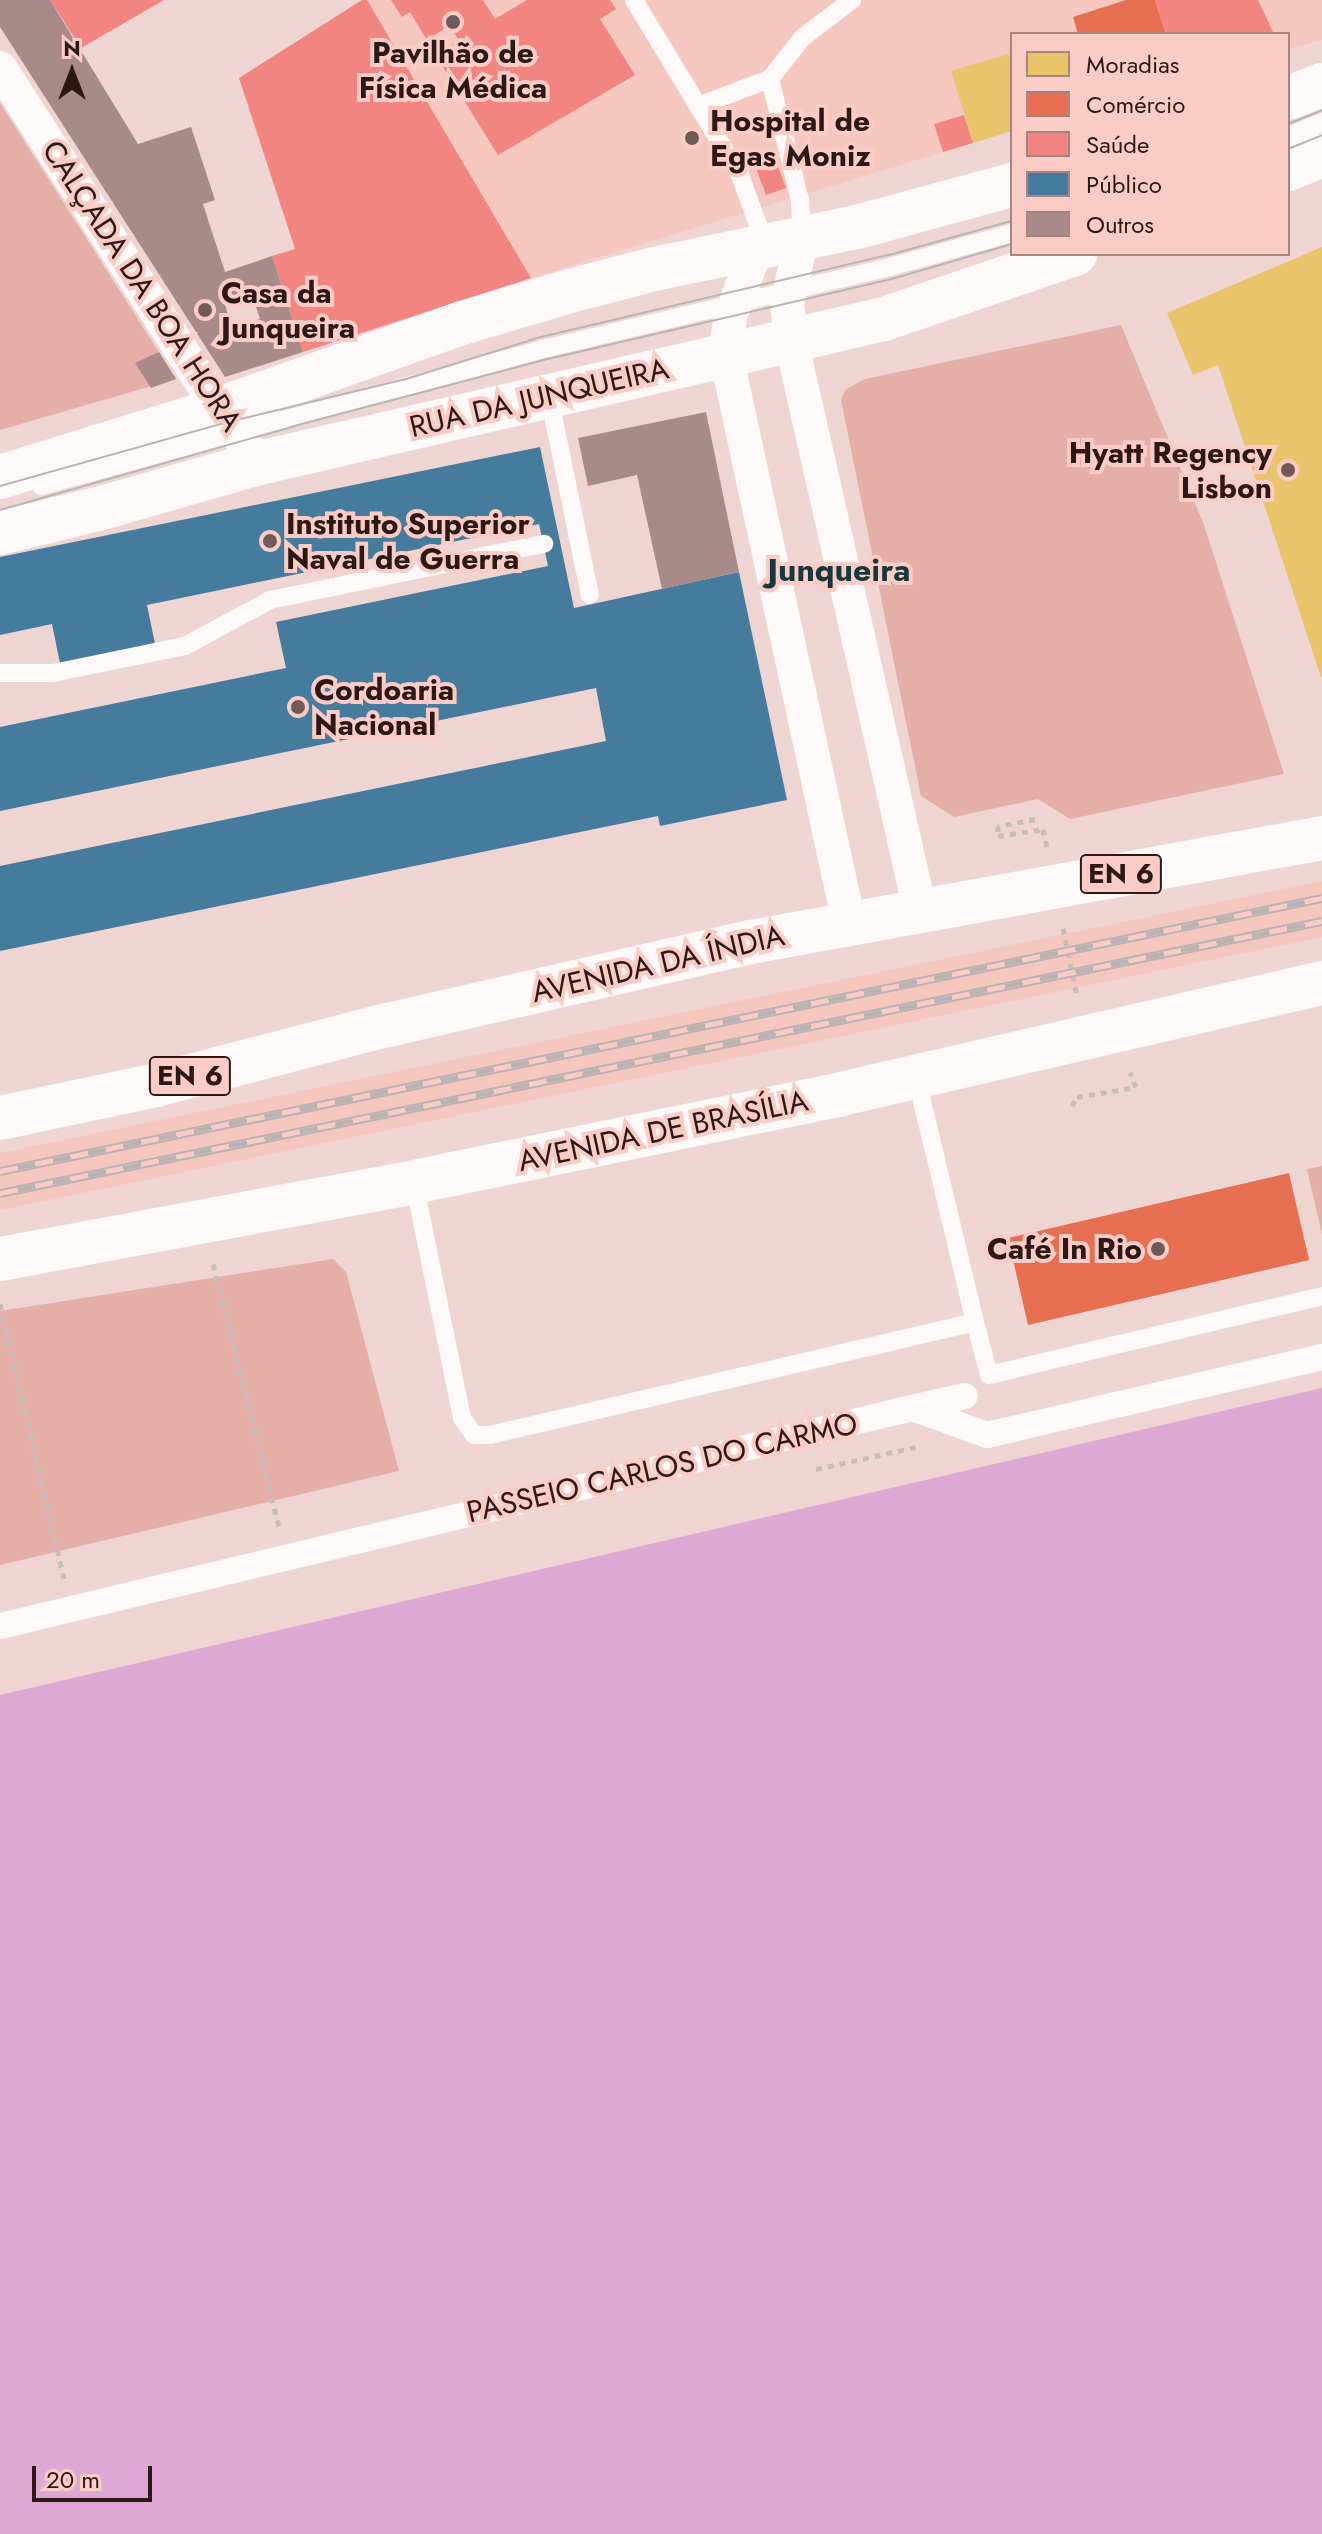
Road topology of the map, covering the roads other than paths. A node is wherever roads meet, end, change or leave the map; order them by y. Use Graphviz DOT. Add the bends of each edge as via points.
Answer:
graph roads {
  1 [pos="634,0"];
  2 [pos="852,0"];
  3 [pos="0,68"];
  4 [pos="770,79"];
  5 [pos="1322,85"];
  6 [pos="1290,97"];
  7 [pos="698,106"];
  8 [pos="1322,122"];
  9 [pos="1290,135"];
  10 [pos="1322,155"];
  11 [pos="1290,168"];
  12 [pos="1010,186"];
  13 [pos="1010,234"];
  14 [pos="802,238"];
  15 [pos="757,248"];
  16 [pos="1069,256"];
  17 [pos="789,291"];
  18 [pos="734,304"];
  19 [pos="791,340"];
  20 [pos="726,355"];
  21 [pos="549,396"];
  22 [pos="238,435"];
  23 [pos="9,485"];
  24 [pos="0,533"];
  25 [pos="561,541"];
  26 [pos="590,595"];
  27 [pos="0,673"];
  28 [pos="1322,838"];
  29 [pos="920,910"];
  30 [pos="849,923"];
  31 [pos="1322,983"];
  32 [pos="916,1077"];
  33 [pos="0,1118"];
  34 [pos="414,1182"];
  35 [pos="0,1259"];
  36 [pos="1322,1296"];
  37 [pos="975,1322"];
  38 [pos="1322,1357"];
  39 [pos="965,1396"];
  40 [pos="912,1408"];
  41 [pos="0,1626"];
  1 -- 7 [label="lane"];
  2 -- 4 [label="lane" via="802,38"];
  3 -- 22 [label="street, CALÇADA DA BOA HORA"];
  4 -- 7 [label="lane"];
  4 -- 14 [label="lane" via="800,200"];
  5 -- 6 [label="main road"];
  7 -- 15 [label="lane" via="740,175 758,225"];
  8 -- 9 [label="lane"];
  10 -- 11 [label="main road"];
  12 -- 14 [label="main road, RUA DA JUNQUEIRA"];
  13 -- 17 [label="lane"];
  14 -- 15 [label="main road, RUA DA JUNQUEIRA"];
  14 -- 17 [label="street"];
  15 -- 18 [label="street"];
  15 -- 22 [label="main road, RUA DA JUNQUEIRA" via="570,291 462,323"];
  16 -- 19 [label="main road, RUA DA JUNQUEIRA" via="884,319"];
  17 -- 18 [label="lane"];
  17 -- 19 [label="street"];
  18 -- 20 [label="street"];
  18 -- 22 [label="lane" via="543,349"];
  19 -- 20 [label="main road, RUA DA JUNQUEIRA"];
  19 -- 29 [label="street"];
  20 -- 21 [label="main road, RUA DA JUNQUEIRA"];
  20 -- 30 [label="street"];
  21 -- 22 [label="main road, RUA DA JUNQUEIRA"];
  21 -- 25 [label="lane"];
  22 -- 23 [label="main road, RUA DA JUNQUEIRA"];
  22 -- 24 [label="main road, RUA DA JUNQUEIRA" via="98,509"];
  25 -- 26 [label="lane"];
  25 -- 27 [label="lane" via="270,600 185,646 53,673"];
  28 -- 29 [label="main road, AVENIDA DA ÍNDIA / EN 6"];
  29 -- 30 [label="main road, AVENIDA DA ÍNDIA / EN 6"];
  30 -- 33 [label="main road, AVENIDA DA ÍNDIA / EN 6" via="456,1009 156,1085"];
  31 -- 32 [label="main road, AVENIDA DE BRASÍLIA"];
  32 -- 34 [label="main road, AVENIDA DE BRASÍLIA"];
  32 -- 37 [label="lane"];
  34 -- 35 [label="main road, AVENIDA DE BRASÍLIA"];
  34 -- 37 [label="lane" via="462,1418 474,1435"];
  36 -- 37 [label="lane" via="989,1375"];
  38 -- 40 [label="street" via="987,1435"];
  39 -- 40 [label="street, PASSEIO CARLOS DO CARMO"];
  40 -- 41 [label="street, PASSEIO CARLOS DO CARMO"];
}
